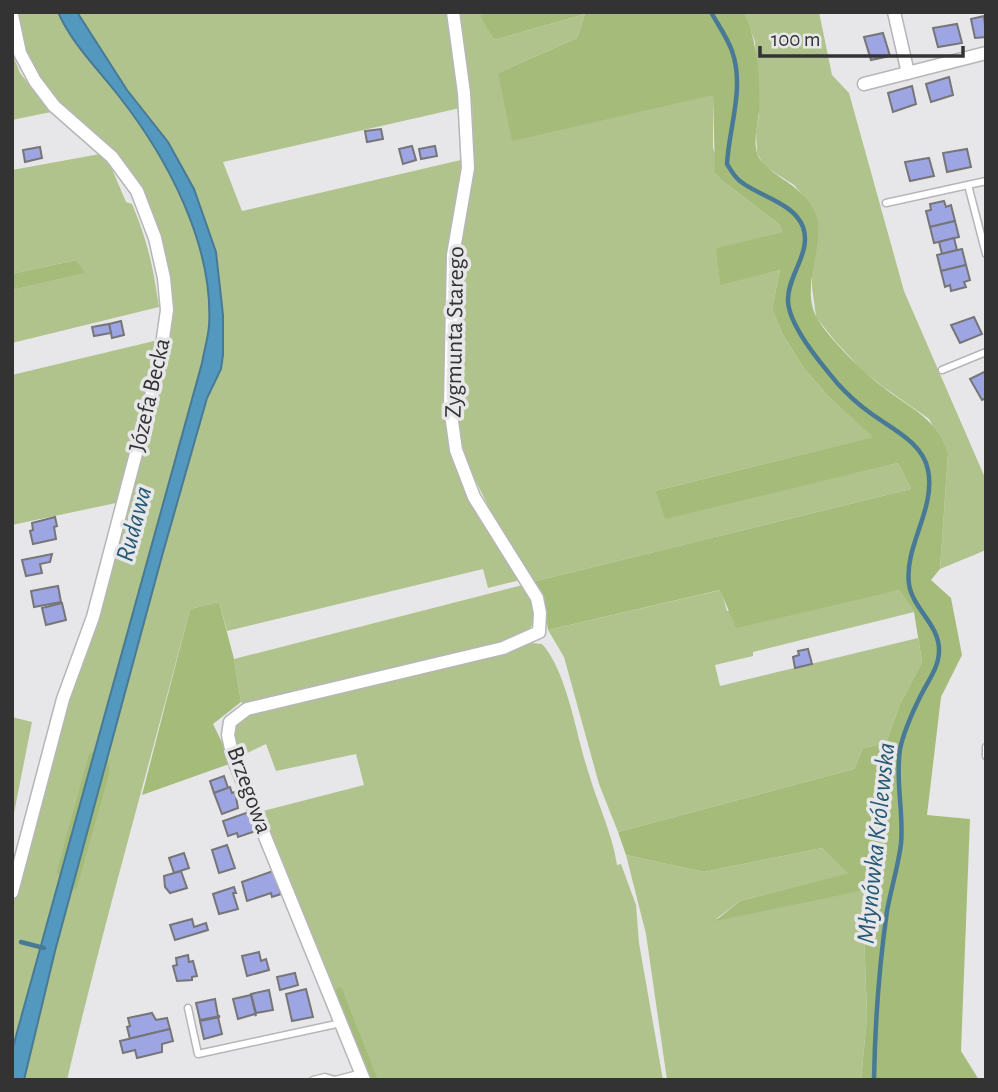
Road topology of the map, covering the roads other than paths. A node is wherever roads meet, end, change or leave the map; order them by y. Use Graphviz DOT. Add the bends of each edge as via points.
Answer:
graph roads {
  1 [pos="453,12"];
  2 [pos="894,12"];
  3 [pos="12,15"];
  4 [pos="986,53"];
  5 [pos="908,73"];
  6 [pos="864,84"];
  7 [pos="986,181"];
  8 [pos="968,186"];
  9 [pos="886,203"];
  10 [pos="986,254"];
  11 [pos="986,352"];
  12 [pos="942,370"];
  13 [pos="539,632"];
  14 [pos="986,747"];
  15 [pos="986,756"];
  16 [pos="12,892"];
  17 [pos="188,1008"];
  18 [pos="341,1023"];
  19 [pos="363,1077"];
  20 [pos="313,1080"];
  21 [pos="335,1080"];
  1 -- 13 [label="street, Zygmunta Starego" via="468,168 453,256 450,407 456,450 474,497 537,598"];
  2 -- 5 [label="street"];
  3 -- 16 [label="street, Józefa Becka" via="20,53 35,81 54,106 112,157 137,191 158,248 167,310 159,366 93,617 63,699"];
  4 -- 5 [label="street"];
  5 -- 6 [label="street"];
  7 -- 8 [label="lane"];
  8 -- 9 [label="lane"];
  8 -- 10 [label="lane"];
  11 -- 12 [label="lane"];
  13 -- 18 [label="street, Brzegowa" via="503,648 247,709 230,722 233,758"];
  14 -- 15 [label="lane"];
  17 -- 18 [label="lane" via="198,1054"];
  18 -- 19 [label="street, Brzegowa"];
  19 -- 21 [label="lane"];
  20 -- 21 [label="lane"];
}
